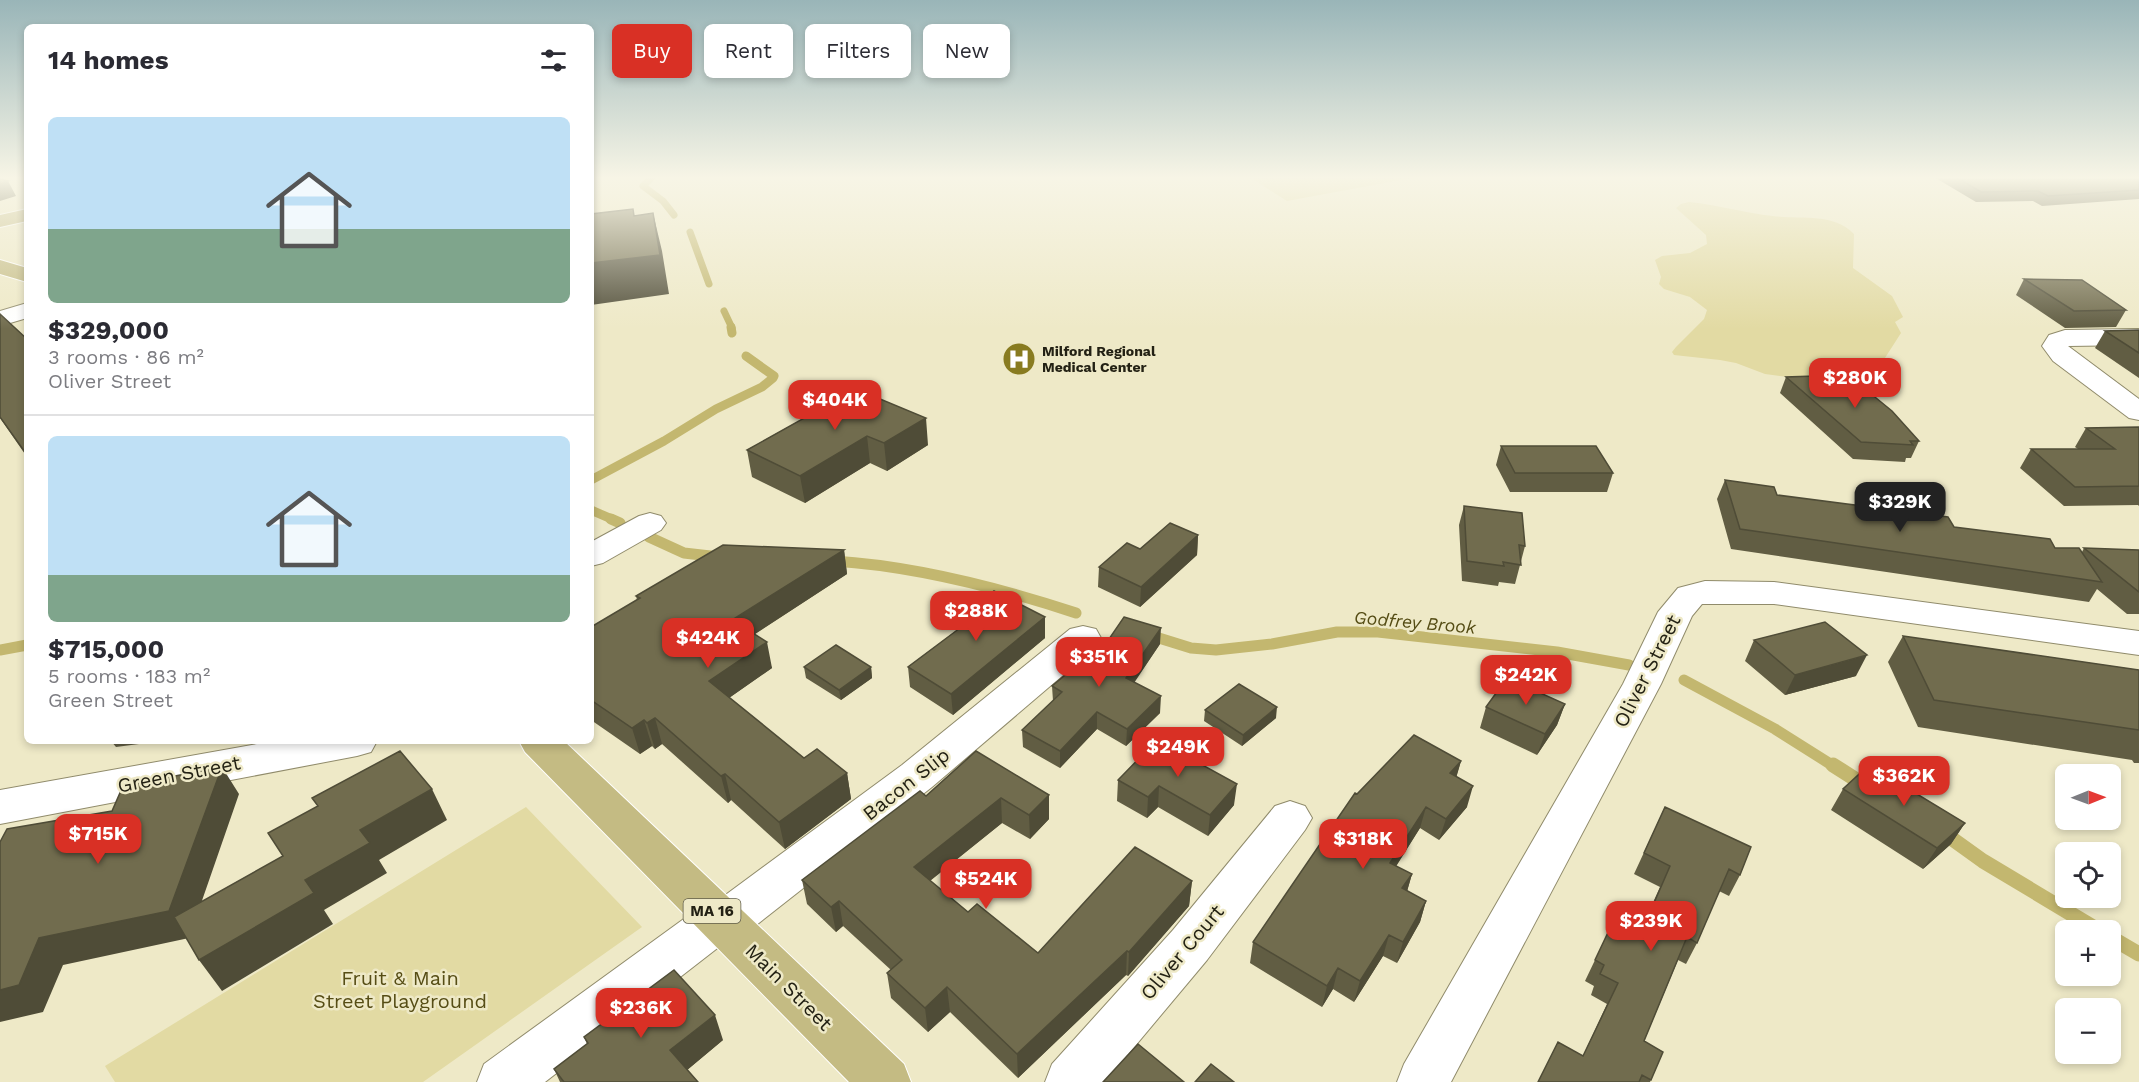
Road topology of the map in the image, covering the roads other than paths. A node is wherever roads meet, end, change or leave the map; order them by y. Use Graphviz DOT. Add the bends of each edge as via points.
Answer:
graph roads {
  1 [pos="0,267"];
  2 [pos="24,274"];
  3 [pos="24,311"];
  4 [pos="0,319"];
  5 [pos="2139,337"];
  6 [pos="2139,412"];
  7 [pos="650,523"];
  8 [pos="594,554"];
  9 [pos="1083,638"];
  10 [pos="2139,643"];
  11 [pos="341,744"];
  12 [pos="542,744"];
  13 [pos="0,807"];
  14 [pos="1290,818"];
  15 [pos="722,921"];
  16 [pos="502,1082"];
  17 [pos="885,1082"];
  18 [pos="1071,1082"];
  19 [pos="1423,1082"];
  1 -- 2 [label="main road"];
  3 -- 4 [label="street"];
  5 -- 6 [label="street" via="2065,338 2055,346"];
  7 -- 8 [label="street"];
  9 -- 15 [label="street, Bacon Slip" via="917,776"];
  10 -- 19 [label="street, Oliver Street" via="1774,593 1714,591 1690,596 1676,612 1642,684"];
  11 -- 13 [label="street, Green Street"];
  12 -- 15 [label="main road, Main Street / MA 16"];
  14 -- 18 [label="street, Oliver Court" via="1190,945"];
  15 -- 16 [label="street, Bacon Slip"];
  15 -- 17 [label="main road, Main Street / MA 16"];
}
